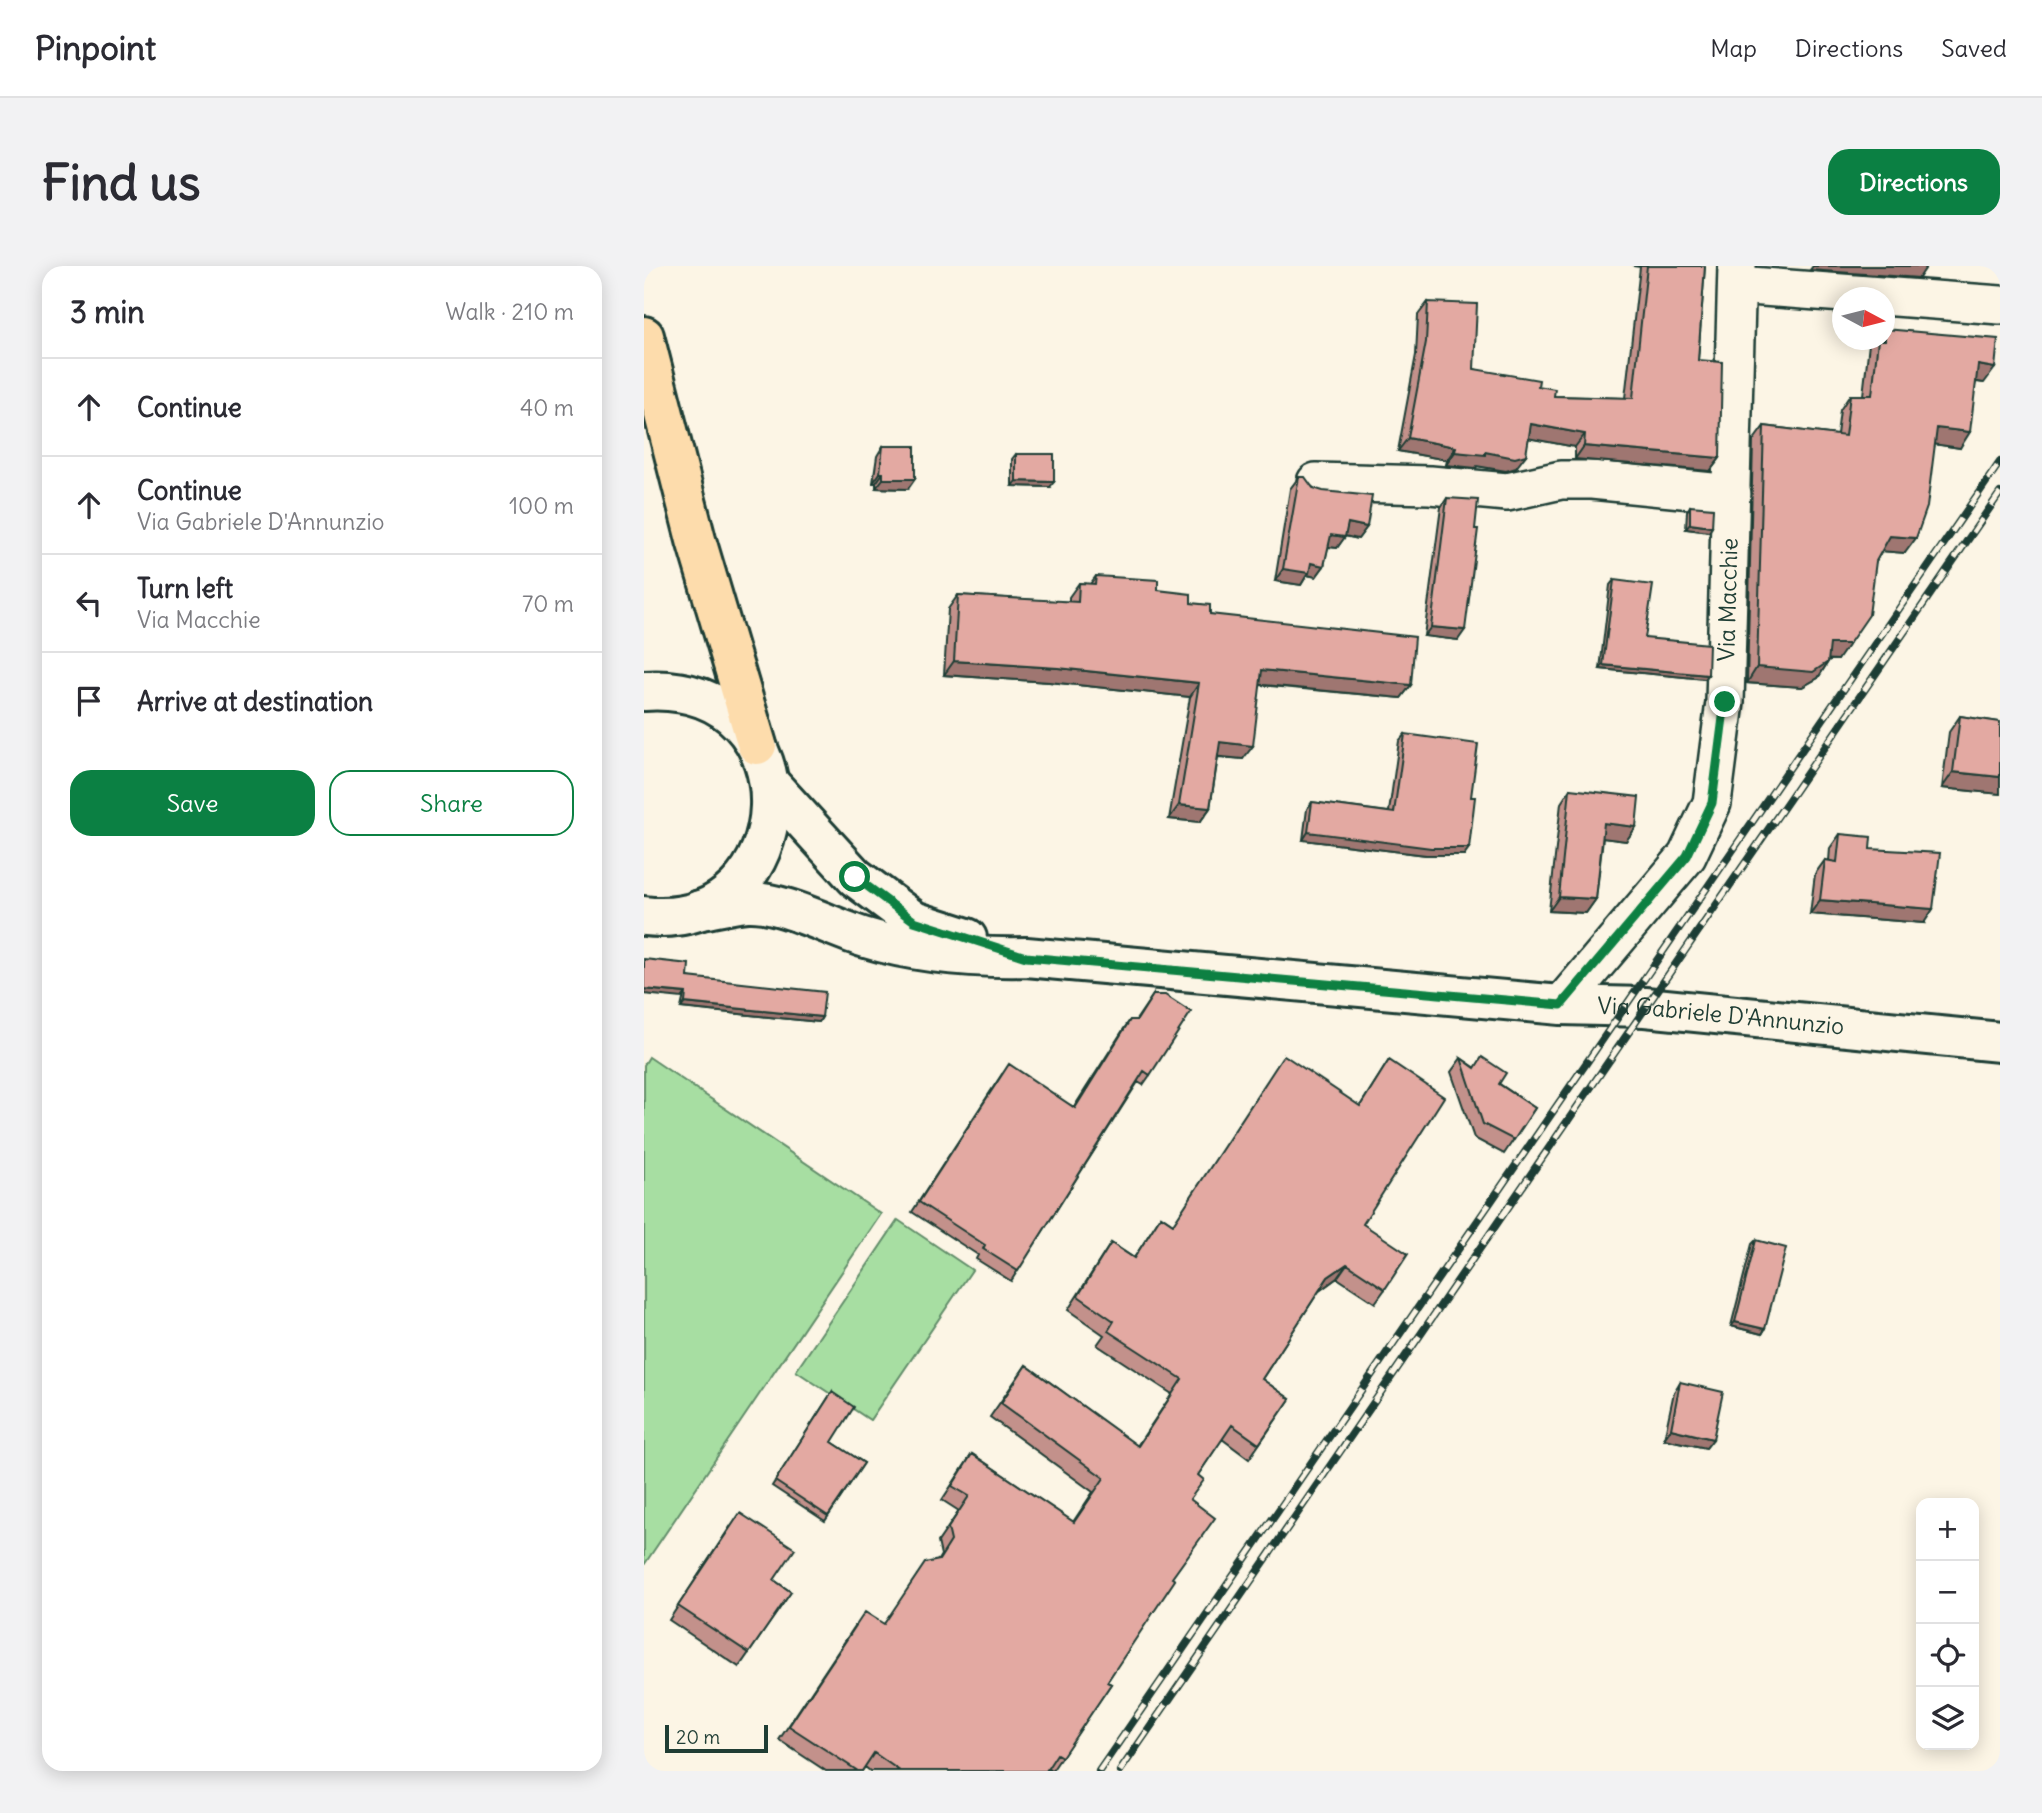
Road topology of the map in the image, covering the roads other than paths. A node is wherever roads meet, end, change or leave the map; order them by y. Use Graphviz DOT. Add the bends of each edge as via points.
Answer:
graph roads {
  1 [pos="1737,276"];
  2 [pos="2000,305"];
  3 [pos="644,336"];
  4 [pos="1316,482"];
  5 [pos="1732,494"];
  6 [pos="644,691"];
  7 [pos="757,745"];
  8 [pos="771,785"];
  9 [pos="700,910"];
  10 [pos="644,916"];
  11 [pos="1026,957"];
  12 [pos="1561,1005"];
  13 [pos="2000,1042"];
  1 -- 2 [label="street"];
  1 -- 5 [label="street, Via Macchie"];
  3 -- 7 [label="highway" via="696,540"];
  4 -- 5 [label="street" via="1507,492 1561,480 1592,480"];
  5 -- 12 [label="street, Via Macchie" via="1725,702 1712,803 1687,856"];
  6 -- 7 [label="street" via="673,689 715,704 739,722"];
  7 -- 8 [label="street"];
  8 -- 9 [label="street" via="771,824 757,860 733,890"];
  8 -- 11 [label="street" via="855,877 914,921"];
  9 -- 10 [label="street" via="663,918"];
  9 -- 11 [label="street" via="750,902 815,917 902,947 976,958"];
  11 -- 12 [label="street, Via Gabriele D'Annunzio"];
  12 -- 13 [label="street, Via Gabriele D'Annunzio" via="1645,1007"];
}
